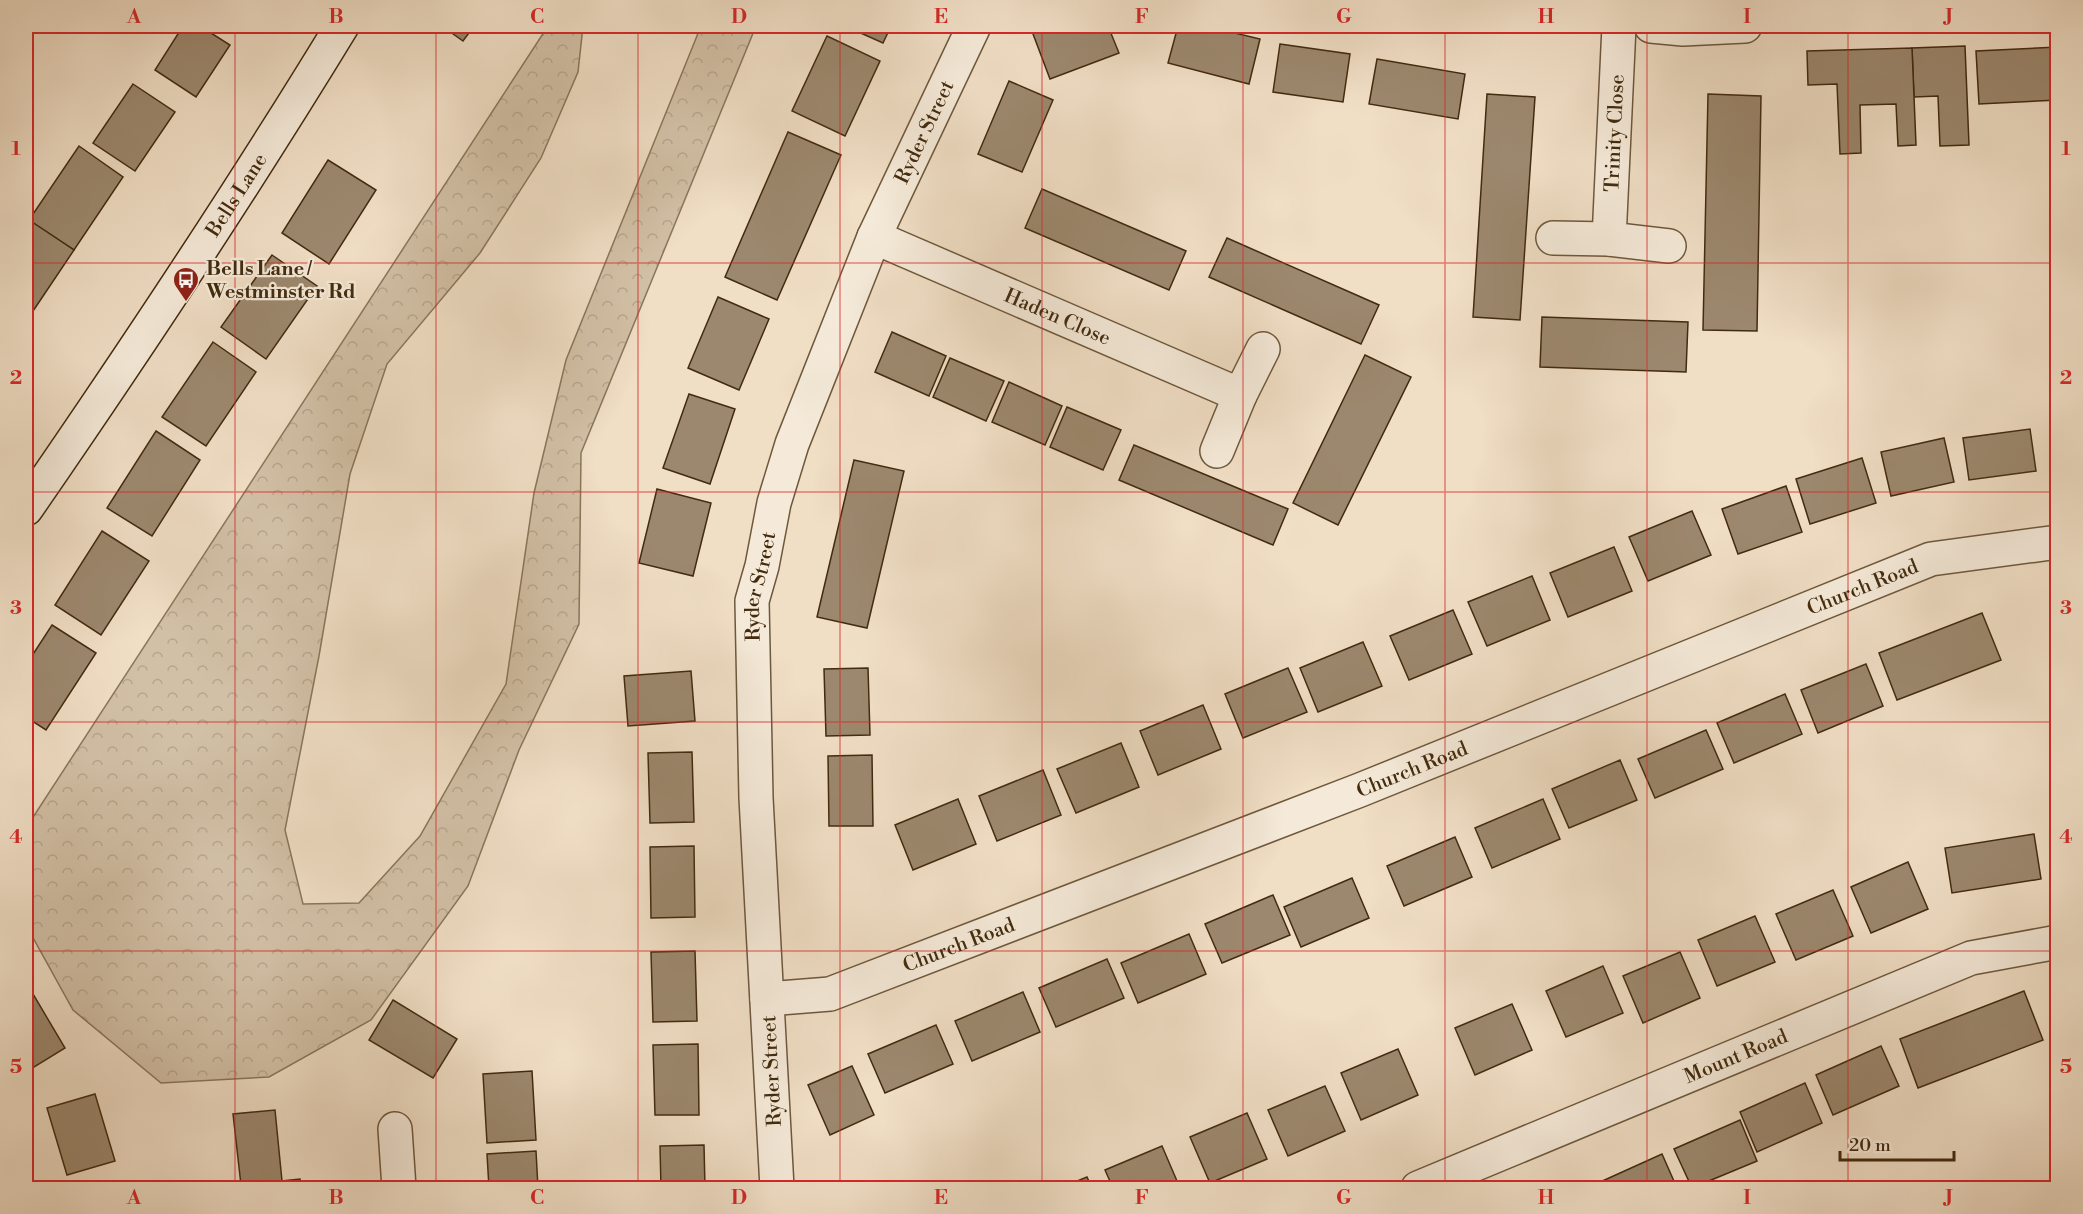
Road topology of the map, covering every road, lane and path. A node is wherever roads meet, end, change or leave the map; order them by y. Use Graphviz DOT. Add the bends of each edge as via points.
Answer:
graph roads {
  1 [pos="342,26"];
  2 [pos="974,26"];
  3 [pos="1619,26"];
  4 [pos="1651,26"];
  5 [pos="1745,26"];
  6 [pos="874,237"];
  7 [pos="1553,238"];
  8 [pos="1609,239"];
  9 [pos="1670,246"];
  10 [pos="1263,349"];
  11 [pos="1240,395"];
  12 [pos="1217,451"];
  13 [pos="26,509"];
  14 [pos="2058,542"];
  15 [pos="2058,942"];
  16 [pos="767,999"];
  17 [pos="395,1129"];
  18 [pos="399,1188"];
  19 [pos="777,1188"];
  20 [pos="1418,1188"];
  1 -- 13 [label="street, Bells Lane" via="280,127"];
  2 -- 6 [label="street, Ryder Street"];
  3 -- 8 [label="street, Trinity Close"];
  4 -- 5 [label="street"];
  6 -- 11 [label="street, Haden Close"];
  6 -- 16 [label="street, Ryder Street" via="792,444 752,601 756,798"];
  7 -- 8 [label="street"];
  8 -- 9 [label="street"];
  10 -- 11 [label="street"];
  11 -- 12 [label="street"];
  14 -- 16 [label="street, Church Road" via="1931,559 1360,790 830,994"];
  15 -- 20 [label="street, Mount Road" via="1971,958"];
  16 -- 19 [label="street, Ryder Street"];
  17 -- 18 [label="street"];
}
